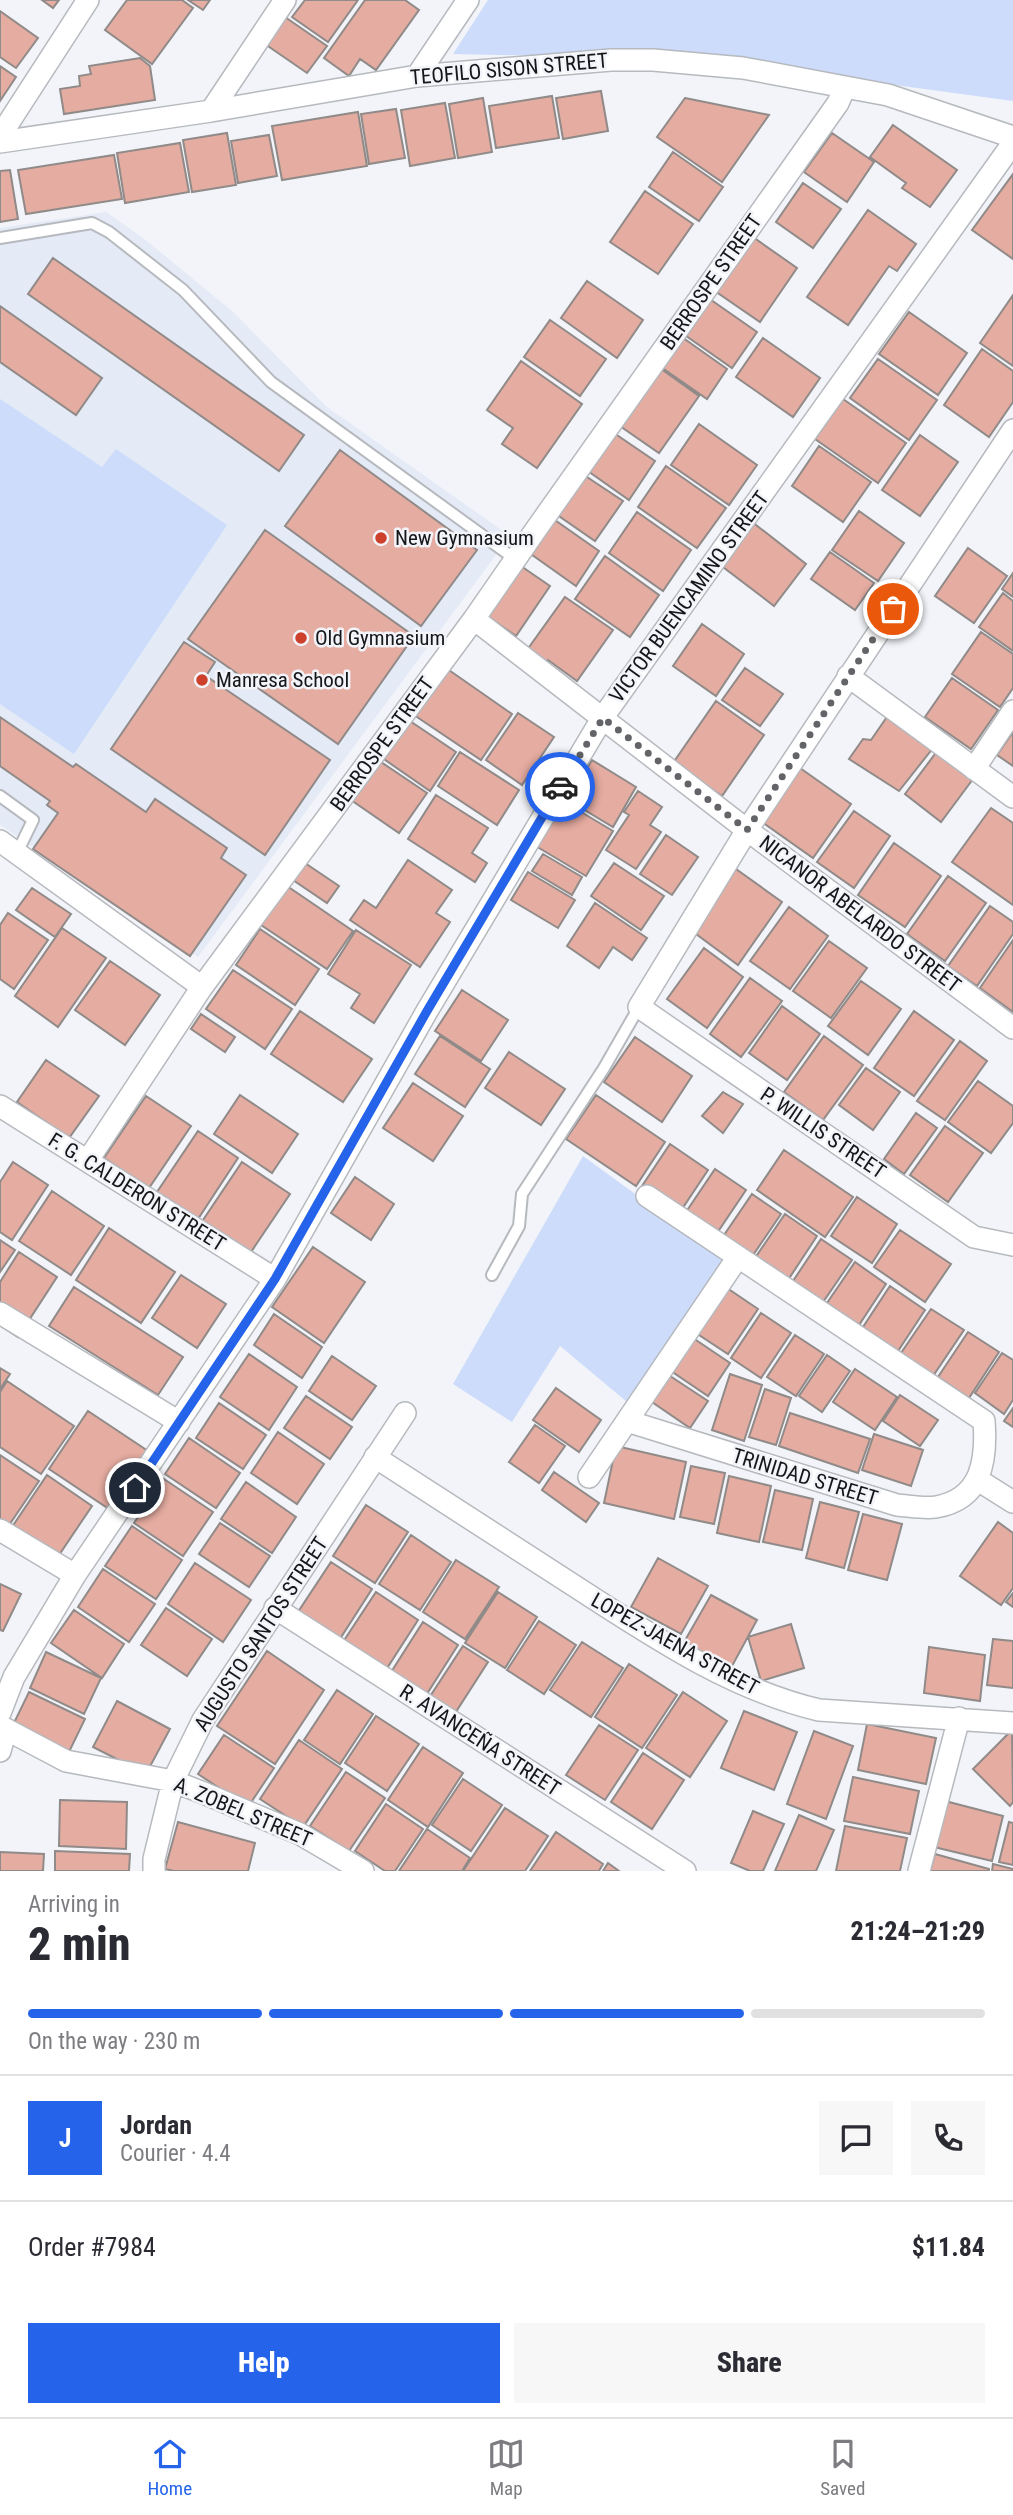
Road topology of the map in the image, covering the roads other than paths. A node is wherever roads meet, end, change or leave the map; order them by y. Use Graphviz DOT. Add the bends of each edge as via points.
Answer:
graph roads {
  1 [pos="88,0"];
  2 [pos="285,0"];
  3 [pos="468,0"];
  4 [pos="417,76"];
  5 [pos="845,87"];
  6 [pos="211,111"];
  7 [pos="0,136"];
  8 [pos="1013,137"];
  9 [pos="0,142"];
  10 [pos="1013,143"];
  11 [pos="0,238"];
  12 [pos="1013,430"];
  13 [pos="515,559"];
  14 [pos="474,619"];
  15 [pos="848,676"];
  16 [pos="1013,711"];
  17 [pos="603,718"];
  18 [pos="974,769"];
  19 [pos="0,796"];
  20 [pos="1013,797"];
  21 [pos="747,830"];
  22 [pos="9,847"];
  23 [pos="202,987"];
  24 [pos="639,1007"];
  25 [pos="1013,1028"];
  26 [pos="0,1105"];
  27 [pos="88,1160"];
  28 [pos="648,1196"];
  29 [pos="1013,1245"];
  30 [pos="738,1257"];
  31 [pos="492,1275"];
  32 [pos="275,1279"];
  33 [pos="0,1313"];
  34 [pos="405,1413"];
  35 [pos="627,1421"];
  36 [pos="179,1422"];
  37 [pos="375,1457"];
  38 [pos="589,1476"];
  39 [pos="978,1480"];
  40 [pos="1013,1502"];
  41 [pos="0,1530"];
  42 [pos="75,1575"];
  43 [pos="275,1608"];
  44 [pos="959,1718"];
  45 [pos="2,1723"];
  46 [pos="1013,1723"];
  47 [pos="0,1751"];
  48 [pos="173,1781"];
  49 [pos="342,1864"];
  50 [pos="154,1871"];
  51 [pos="363,1871"];
  52 [pos="685,1871"];
  53 [pos="919,1871"];
  1 -- 7 [label="street"];
  2 -- 6 [label="street"];
  3 -- 4 [label="street"];
  4 -- 5 [label="street, TEOFILO SISON STREET" via="653,60 743,68"];
  4 -- 6 [label="street, TEOFILO SISON STREET"];
  5 -- 8 [label="street, TEOFILO SISON STREET" via="888,94"];
  5 -- 13 [label="street, BERROSPE STREET"];
  6 -- 9 [label="street, TEOFILO SISON STREET"];
  10 -- 17 [label="street, VICTOR BUENCAMINO STREET"];
  11 -- 13 [label="lane" via="92,222 109,232 183,290 271,382"];
  12 -- 15 [label="street"];
  13 -- 14 [label="street, BERROSPE STREET"];
  14 -- 17 [label="street, NICANOR ABELARDO STREET"];
  14 -- 23 [label="street, BERROSPE STREET"];
  15 -- 18 [label="street"];
  15 -- 21 [label="street"];
  16 -- 18 [label="street"];
  17 -- 21 [label="street, NICANOR ABELARDO STREET"];
  17 -- 32 [label="street, VICTOR BUENCAMINO STREET" via="433,1000"];
  18 -- 20 [label="street"];
  19 -- 22 [label="lane" via="33,820"];
  21 -- 24 [label="street"];
  21 -- 25 [label="street, NICANOR ABELARDO STREET"];
  22 -- 23 [label="street"];
  23 -- 27 [label="street, BERROSPE STREET"];
  24 -- 29 [label="street, P. WILLIS STREET" via="974,1237"];
  24 -- 31 [label="lane" via="522,1194 519,1226"];
  26 -- 27 [label="street, F. G. CALDERON STREET"];
  27 -- 32 [label="street, F. G. CALDERON STREET"];
  28 -- 30 [label="street"];
  30 -- 35 [label="street"];
  30 -- 39 [label="street" via="984,1421 986,1451"];
  32 -- 36 [label="street, VICTOR BUENCAMINO STREET"];
  33 -- 36 [label="street"];
  34 -- 37 [label="street, AUGUSTO SANTOS STREET"];
  35 -- 38 [label="street"];
  35 -- 39 [label="street, TRINIDAD STREET" via="897,1505 934,1507 958,1500"];
  36 -- 42 [label="street, VICTOR BUENCAMINO STREET"];
  37 -- 43 [label="street, AUGUSTO SANTOS STREET"];
  37 -- 44 [label="street, LOPEZ-JAENA STREET" via="645,1631 755,1690 819,1710"];
  39 -- 40 [label="street"];
  41 -- 42 [label="street"];
  42 -- 45 [label="street, VICTOR BUENCAMINO STREET" via="14,1677"];
  43 -- 48 [label="street, AUGUSTO SANTOS STREET" via="203,1720"];
  43 -- 52 [label="street, R. AVANCEÑA STREET"];
  44 -- 46 [label="street, LOPEZ-JAENA STREET"];
  44 -- 53 [label="street"];
  45 -- 47 [label="street, VICTOR BUENCAMINO STREET"];
  45 -- 48 [label="street, A. ZOBEL STREET" via="66,1761"];
  48 -- 49 [label="street, A. ZOBEL STREET" via="300,1834"];
  48 -- 50 [label="street, AUGUSTO SANTOS STREET"];
  49 -- 51 [label="street, A. ZOBEL STREET"];
}
